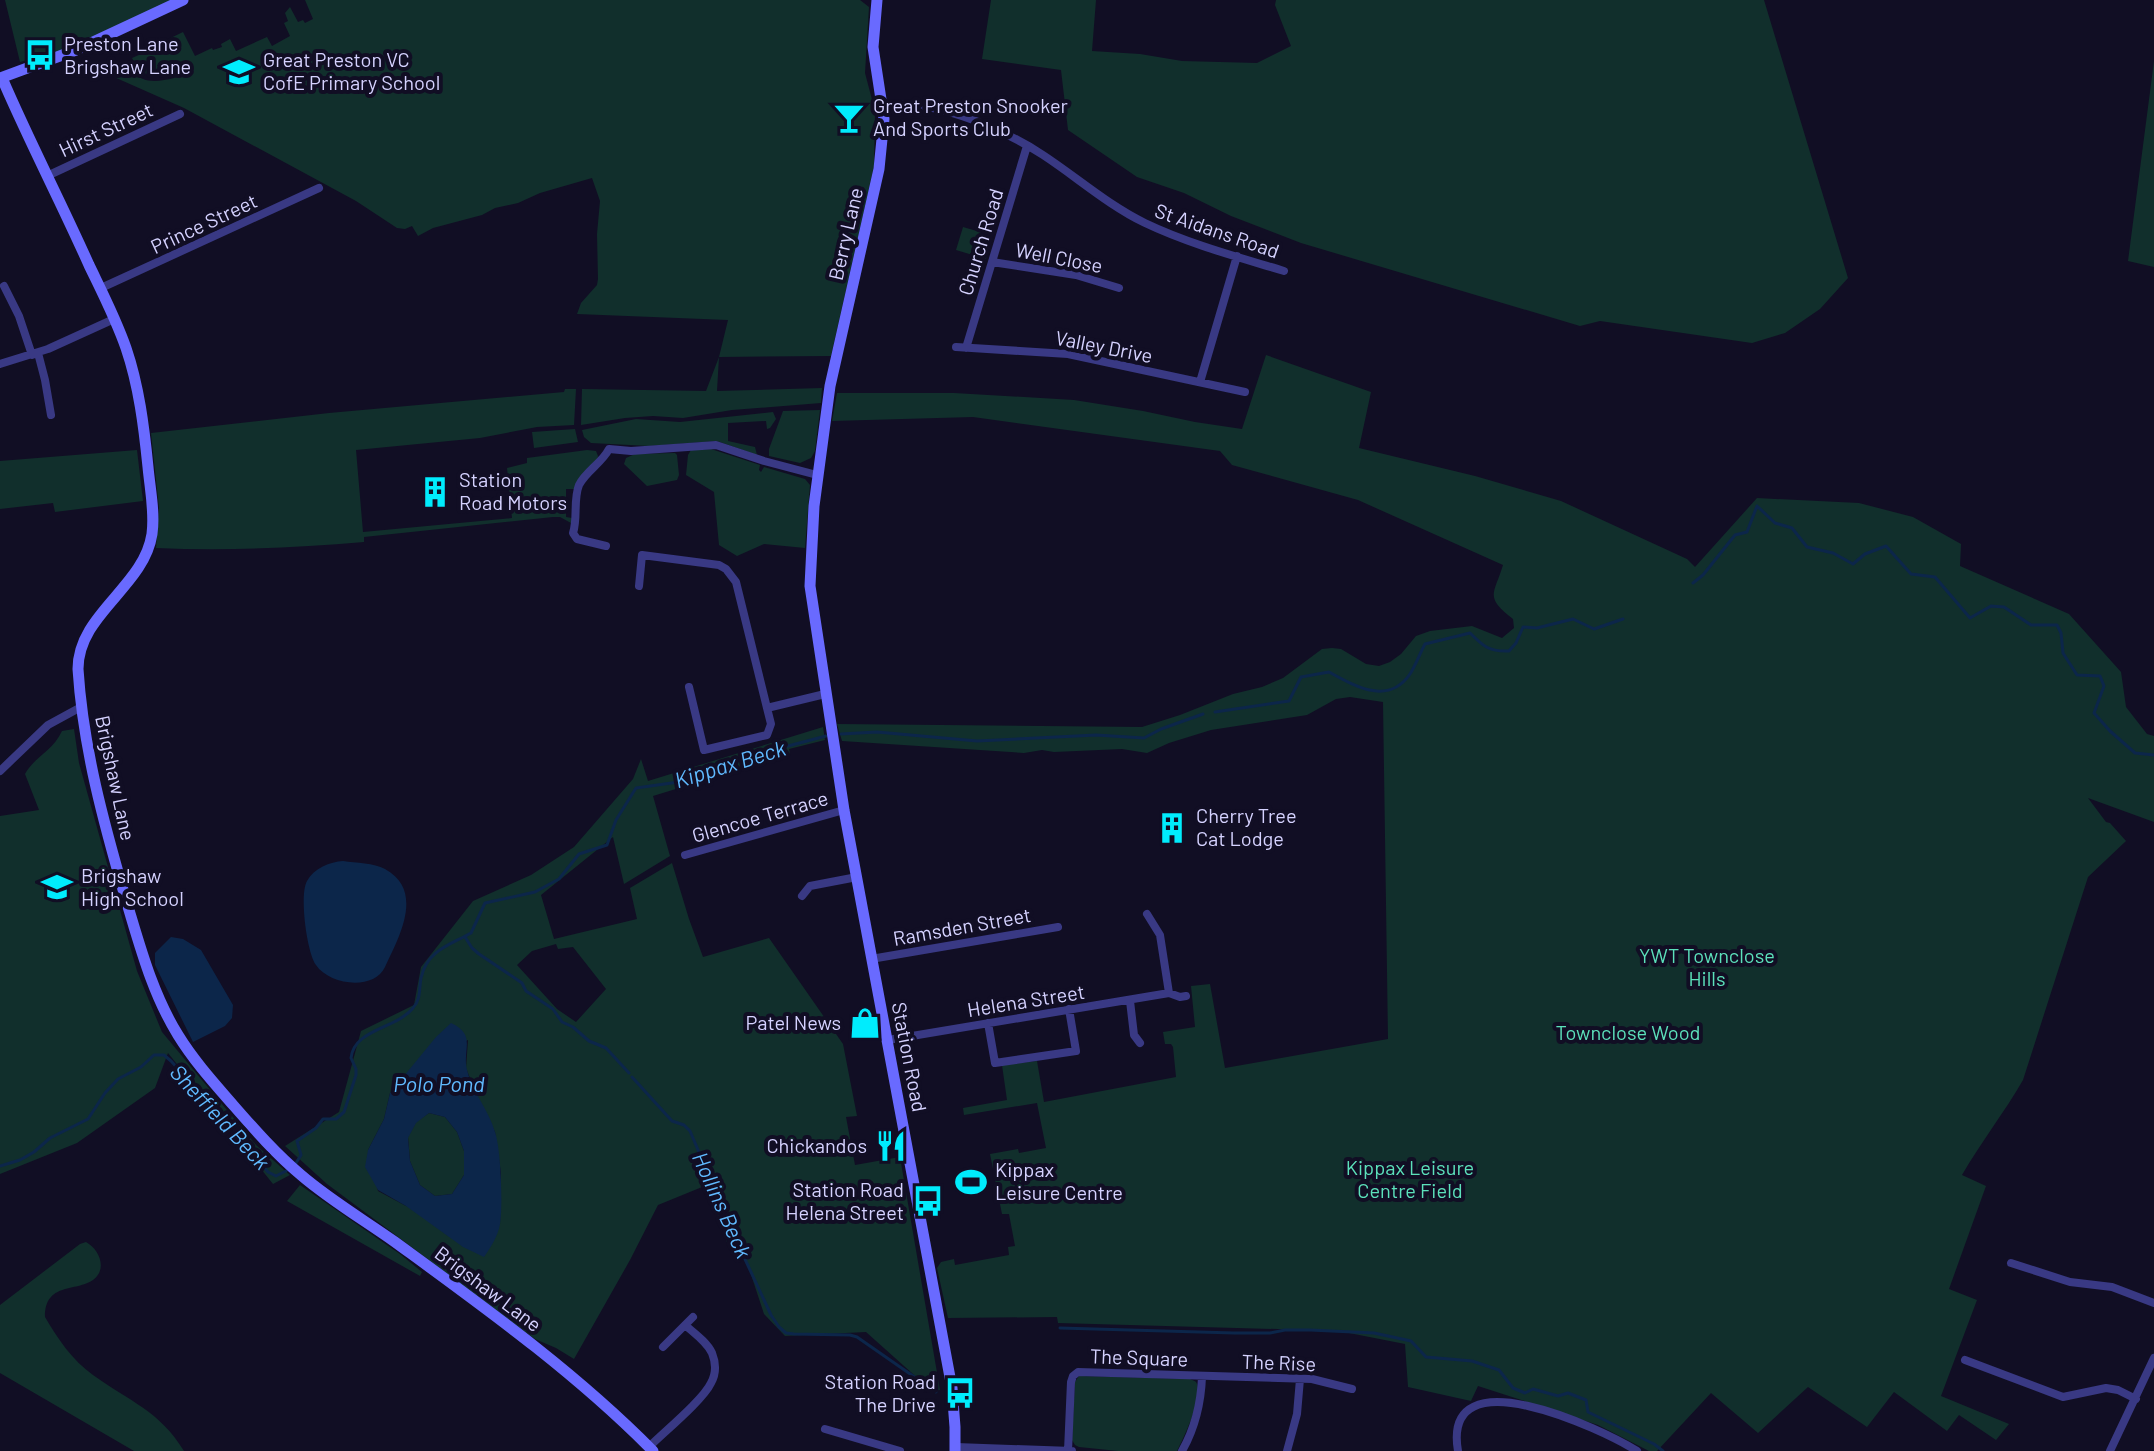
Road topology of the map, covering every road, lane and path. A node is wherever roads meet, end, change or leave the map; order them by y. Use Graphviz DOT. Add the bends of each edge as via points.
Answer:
graph roads {
  1 [pos="183,0"];
  2 [pos="877,0"];
  3 [pos="1,78"];
  4 [pos="882,104"];
  5 [pos="180,114"];
  6 [pos="1027,146"];
  7 [pos="47,176"];
  8 [pos="319,188"];
  9 [pos="1237,256"];
  10 [pos="992,262"];
  11 [pos="1284,271"];
  12 [pos="4,286"];
  13 [pos="101,288"];
  14 [pos="1119,288"];
  15 [pos="114,319"];
  16 [pos="961,347"];
  17 [pos="35,354"];
  18 [pos="0,364"];
  19 [pos="1200,382"];
  20 [pos="1245,392"];
  21 [pos="51,415"];
  22 [pos="817,475"];
  23 [pos="606,546"];
  24 [pos="639,586"];
  25 [pos="821,671"];
  26 [pos="689,687"];
  27 [pos="825,694"];
  28 [pos="81,707"];
  29 [pos="767,708"];
  30 [pos="0,771"];
  31 [pos="844,810"];
  32 [pos="685,855"];
  33 [pos="857,877"];
  34 [pos="802,896"];
  35 [pos="1147,914"];
  36 [pos="1058,927"];
  37 [pos="871,959"];
  38 [pos="1169,993"];
  39 [pos="1186,996"];
  40 [pos="1130,1001"];
  41 [pos="1069,1009"];
  42 [pos="988,1023"];
  43 [pos="888,1040"];
  44 [pos="1140,1043"];
  45 [pos="2011,1263"];
  46 [pos="2154,1303"];
  47 [pos="693,1317"];
  48 [pos="685,1325"];
  49 [pos="663,1347"];
  50 [pos="2154,1358"];
  51 [pos="1965,1360"];
  52 [pos="1202,1377"];
  53 [pos="1300,1379"];
  54 [pos="2150,1381"];
  55 [pos="1352,1389"];
  56 [pos="2136,1399"];
  57 [pos="825,1429"];
  58 [pos="651,1449"];
  59 [pos="955,1449"];
  60 [pos="900,1451"];
  61 [pos="1057,1451"];
  62 [pos="1070,1451"];
  63 [pos="1182,1451"];
  64 [pos="1287,1451"];
  65 [pos="1458,1451"];
  66 [pos="1637,1451"];
  67 [pos="2110,1451"];
  1 -- 3 [label="street"];
  2 -- 4 [label="street, Berry Lane" via="873,47"];
  3 -- 7 [label="street, Brigshaw Lane"];
  4 -- 6 [label="street, St Aidans Road" via="951,114"];
  4 -- 22 [label="street, Berry Lane" via="877,180 830,386"];
  5 -- 7 [label="street, Hirst Street"];
  6 -- 9 [label="street, St Aidans Road" via="1145,223"];
  6 -- 10 [label="street, Church Road"];
  7 -- 13 [label="street, Brigshaw Lane"];
  8 -- 13 [label="street, Prince Street"];
  9 -- 11 [label="street, St Aidans Road"];
  9 -- 19 [label="street"];
  10 -- 14 [label="street, Well Close" via="1076,275"];
  10 -- 16 [label="street, Church Road"];
  12 -- 17 [label="street"];
  13 -- 15 [label="street, Brigshaw Lane"];
  15 -- 17 [label="street"];
  15 -- 28 [label="street, Brigshaw Lane" via="132,368 152,530 144,559 89,631 80,651"];
  16 -- 19 [label="street, Valley Drive" via="1068,354"];
  17 -- 18 [label="street"];
  17 -- 21 [label="street"];
  19 -- 20 [label="street, Valley Drive"];
  22 -- 23 [label="street" via="716,445 609,449 578,487 573,535"];
  22 -- 25 [label="street, Berry Lane" via="810,586"];
  24 -- 29 [label="street" via="642,555 711,562 726,569 736,582"];
  25 -- 27 [label="street, Station Road"];
  26 -- 29 [label="street" via="704,750 767,735"];
  27 -- 29 [label="street"];
  27 -- 31 [label="street, Station Road"];
  28 -- 30 [label="street" via="48,725"];
  28 -- 58 [label="street, Brigshaw Lane" via="100,806 147,969 192,1056 303,1178 558,1365"];
  31 -- 32 [label="street, Glencoe Terrace"];
  31 -- 33 [label="street, Station Road"];
  33 -- 34 [label="street" via="810,886"];
  33 -- 37 [label="street, Station Road"];
  35 -- 38 [label="street" via="1162,941"];
  36 -- 37 [label="street, Ramsden Street"];
  37 -- 43 [label="street, Station Road"];
  38 -- 39 [label="street"];
  38 -- 40 [label="street, Helena Street"];
  40 -- 41 [label="street, Helena Street"];
  40 -- 44 [label="street"];
  41 -- 42 [label="street, Helena Street"];
  41 -- 42 [label="street" via="1076,1051 995,1063"];
  42 -- 43 [label="street, Helena Street"];
  43 -- 59 [label="street, Station Road" via="952,1388"];
  45 -- 46 [label="street" via="2070,1282 2112,1287"];
  47 -- 48 [label="street"];
  48 -- 49 [label="street"];
  48 -- 58 [label="street" via="712,1353 712,1381"];
  50 -- 54 [label="street"];
  51 -- 56 [label="street" via="2063,1397 2106,1388"];
  52 -- 53 [label="street, The Rise"];
  52 -- 62 [label="street, The Square" via="1075,1374"];
  52 -- 63 [label="street, The Square" via="1199,1409"];
  53 -- 55 [label="street, The Rise"];
  53 -- 64 [label="street"];
  54 -- 56 [label="street"];
  56 -- 67 [label="street"];
  57 -- 60 [label="street"];
  59 -- 61 [label="street"];
  61 -- 62 [label="street"];
  65 -- 66 [label="street" via="1456,1433 1464,1417 1481,1404 1497,1401 1537,1408"];
}
